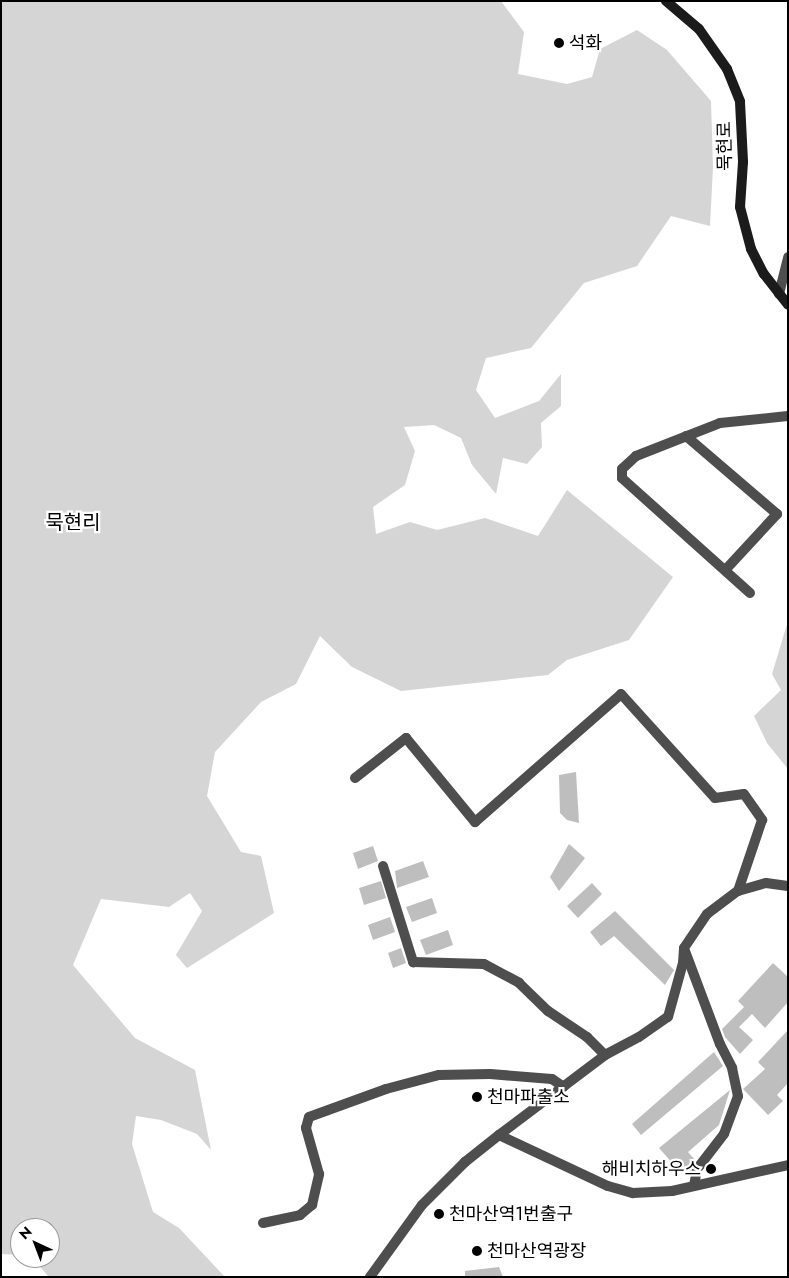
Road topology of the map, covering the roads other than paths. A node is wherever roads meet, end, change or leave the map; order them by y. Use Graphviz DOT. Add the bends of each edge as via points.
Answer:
graph roads {
  1 [pos="666,1"];
  2 [pos="788,257"];
  3 [pos="779,294"];
  4 [pos="788,305"];
  5 [pos="788,416"];
  6 [pos="686,436"];
  7 [pos="726,569"];
  8 [pos="750,593"];
  9 [pos="355,778"];
  10 [pos="383,866"];
  11 [pos="788,886"];
  12 [pos="738,890"];
  13 [pos="684,948"];
  14 [pos="605,1055"];
  15 [pos="564,1087"];
  16 [pos="499,1135"];
  17 [pos="788,1165"];
  18 [pos="694,1186"];
  19 [pos="263,1223"];
  20 [pos="370,1277"];
  1 -- 3 [label="street, 묵현로" via="699,29 727,69 740,102 744,162 740,207 751,249"];
  2 -- 3 [label="street"];
  3 -- 4 [label="street, 묵현로"];
  5 -- 6 [label="street" via="720,423"];
  6 -- 7 [label="street" via="777,514"];
  6 -- 7 [label="street" via="636,456 622,469 622,478"];
  7 -- 8 [label="street"];
  9 -- 12 [label="street" via="406,738 475,822 621,694 715,798 744,794 762,820"];
  10 -- 14 [label="street" via="413,962 484,964 519,983 548,1011 587,1037"];
  11 -- 12 [label="street" via="766,883"];
  12 -- 13 [label="street" via="707,914"];
  13 -- 14 [label="street" via="668,1017 640,1037"];
  13 -- 18 [label="street" via="732,1068 738,1096 724,1134 696,1169"];
  14 -- 15 [label="street"];
  15 -- 16 [label="street"];
  15 -- 19 [label="street" via="552,1079 490,1074 440,1075 386,1089 310,1117 306,1128 320,1174 312,1205 300,1215"];
  16 -- 18 [label="street" via="617,1190 633,1193 672,1191"];
  16 -- 20 [label="street" via="465,1162 422,1205"];
  17 -- 18 [label="street"];
}
